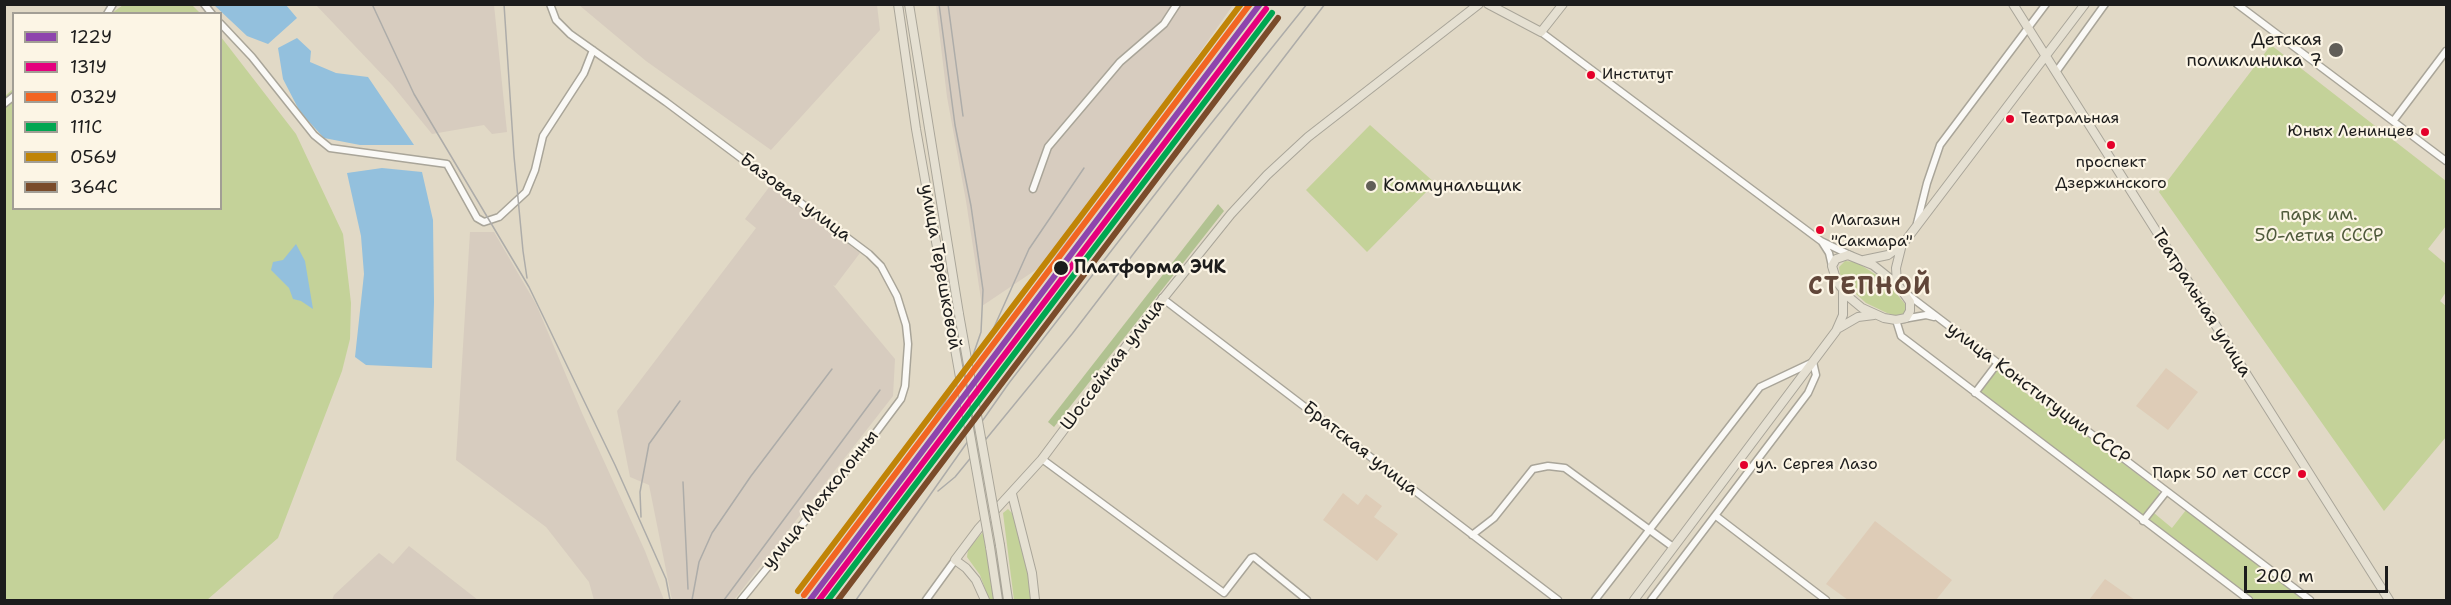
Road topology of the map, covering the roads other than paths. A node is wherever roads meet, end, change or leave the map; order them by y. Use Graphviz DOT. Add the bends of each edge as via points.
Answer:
graph roads {
  1 [pos="550,4"];
  2 [pos="898,4"];
  3 [pos="909,4"];
  4 [pos="1177,4"];
  5 [pos="1479,4"];
  6 [pos="1488,4"];
  7 [pos="1563,4"];
  8 [pos="2013,4"];
  9 [pos="2046,4"];
  10 [pos="2085,4"];
  11 [pos="2104,4"];
  12 [pos="2236,4"];
  13 [pos="222,25"];
  14 [pos="2028,28"];
  15 [pos="1541,32"];
  16 [pos="593,50"];
  17 [pos="2446,51"];
  18 [pos="2046,56"];
  19 [pos="2056,72"];
  20 [pos="2394,120"];
  21 [pos="2446,160"];
  22 [pos="1033,189"];
  23 [pos="1916,227"];
  24 [pos="1821,241"];
  25 [pos="1903,244"];
  26 [pos="1853,256"];
  27 [pos="1863,260"];
  28 [pos="1832,266"];
  29 [pos="1900,288"];
  30 [pos="1843,290"];
  31 [pos="1162,298"];
  32 [pos="1874,315"];
  33 [pos="1937,318"];
  34 [pos="1899,320"];
  35 [pos="1836,331"];
  36 [pos="1813,362"];
  37 [pos="1997,364"];
  38 [pos="1976,393"];
  39 [pos="901,399"];
  40 [pos="1042,459"];
  41 [pos="2166,492"];
  42 [pos="1012,494"];
  43 [pos="1716,516"];
  44 [pos="2144,520"];
  45 [pos="1649,530"];
  46 [pos="1472,535"];
  47 [pos="1673,548"];
  48 [pos="955,560"];
  49 [pos="741,600"];
  50 [pos="926,600"];
  51 [pos="985,600"];
  52 [pos="998,600"];
  53 [pos="1008,600"];
  54 [pos="1035,600"];
  55 [pos="1307,600"];
  56 [pos="1558,600"];
  57 [pos="1595,600"];
  58 [pos="1634,600"];
  59 [pos="1651,600"];
  60 [pos="1826,600"];
  61 [pos="2249,600"];
  62 [pos="2310,600"];
  63 [pos="2389,600"];
  1 -- 16 [label="street, Базовая улица" via="562,27"];
  2 -- 52 [label="main road, улица Терешковой, bridge"];
  3 -- 53 [label="main road, улица Терешковой, bridge"];
  4 -- 22 [label="street" via="1164,24 1120,62 1048,147"];
  5 -- 31 [label="main road, Шоссейная улица" via="1289,153 1244,199"];
  6 -- 15 [label="main road"];
  7 -- 15 [label="main road"];
  8 -- 14 [label="main road, Театральная улица"];
  9 -- 14 [label="street"];
  10 -- 18 [label="main road"];
  11 -- 19 [label="street"];
  12 -- 20 [label="street"];
  13 -- 16 [label="street" via="314,135 330,148 447,164 477,218 484,222 499,217 526,192 543,136 584,73"];
  14 -- 18 [label="main road, Театральная улица"];
  14 -- 23 [label="street" via="1940,145"];
  15 -- 24 [label="street"];
  16 -- 39 [label="street, Базовая улица" via="850,239 880,266 897,296 906,325 908,363"];
  17 -- 20 [label="street"];
  18 -- 19 [label="main road, Театральная улица"];
  18 -- 23 [label="main road"];
  19 -- 63 [label="main road, Театральная улица"];
  20 -- 21 [label="street"];
  23 -- 25 [label="main road"];
  24 -- 26 [label="street"];
  24 -- 28 [label="street"];
  25 -- 27 [label="main road" via="1888,255"];
  25 -- 29 [label="main road" via="1896,262"];
  26 -- 27 [label="main road"];
  26 -- 28 [label="main road" via="1839,257"];
  27 -- 29 [label="main road"];
  28 -- 30 [label="main road"];
  29 -- 33 [label="street, улица Конституции СССР"];
  29 -- 34 [label="main road" via="1911,306 1908,315"];
  30 -- 32 [label="main road"];
  30 -- 35 [label="main road" via="1843,315"];
  31 -- 40 [label="main road, Шоссейная улица"];
  31 -- 46 [label="street, Братская улица"];
  32 -- 34 [label="main road"];
  32 -- 35 [label="main road" via="1847,321"];
  33 -- 34 [label="street, улица Конституции СССР" via="1926,315"];
  33 -- 37 [label="street, улица Конституции СССР"];
  34 -- 38 [label="street" via="1901,336"];
  35 -- 36 [label="main road"];
  36 -- 43 [label="street" via="1816,375 1808,393"];
  36 -- 45 [label="street" via="1760,387"];
  36 -- 47 [label="main road"];
  37 -- 38 [label="street"];
  37 -- 41 [label="street, улица Конституции СССР"];
  38 -- 44 [label="street"];
  39 -- 49 [label="street, улица Мехколонны"];
  40 -- 42 [label="main road, Шоссейная улица"];
  40 -- 55 [label="street" via="1224,593 1254,557"];
  41 -- 44 [label="street"];
  41 -- 62 [label="street, улица Конституции СССР"];
  42 -- 48 [label="main road, Шоссейная улица"];
  42 -- 54 [label="main road"];
  43 -- 59 [label="street"];
  43 -- 60 [label="street"];
  44 -- 61 [label="street"];
  45 -- 46 [label="street" via="1565,468 1548,466 1533,469 1494,518"];
  45 -- 47 [label="street"];
  45 -- 57 [label="street"];
  46 -- 56 [label="street, Братская улица"];
  47 -- 58 [label="main road"];
  48 -- 50 [label="street, Шоссейная улица"];
  48 -- 51 [label="main road" via="976,580"];
}
